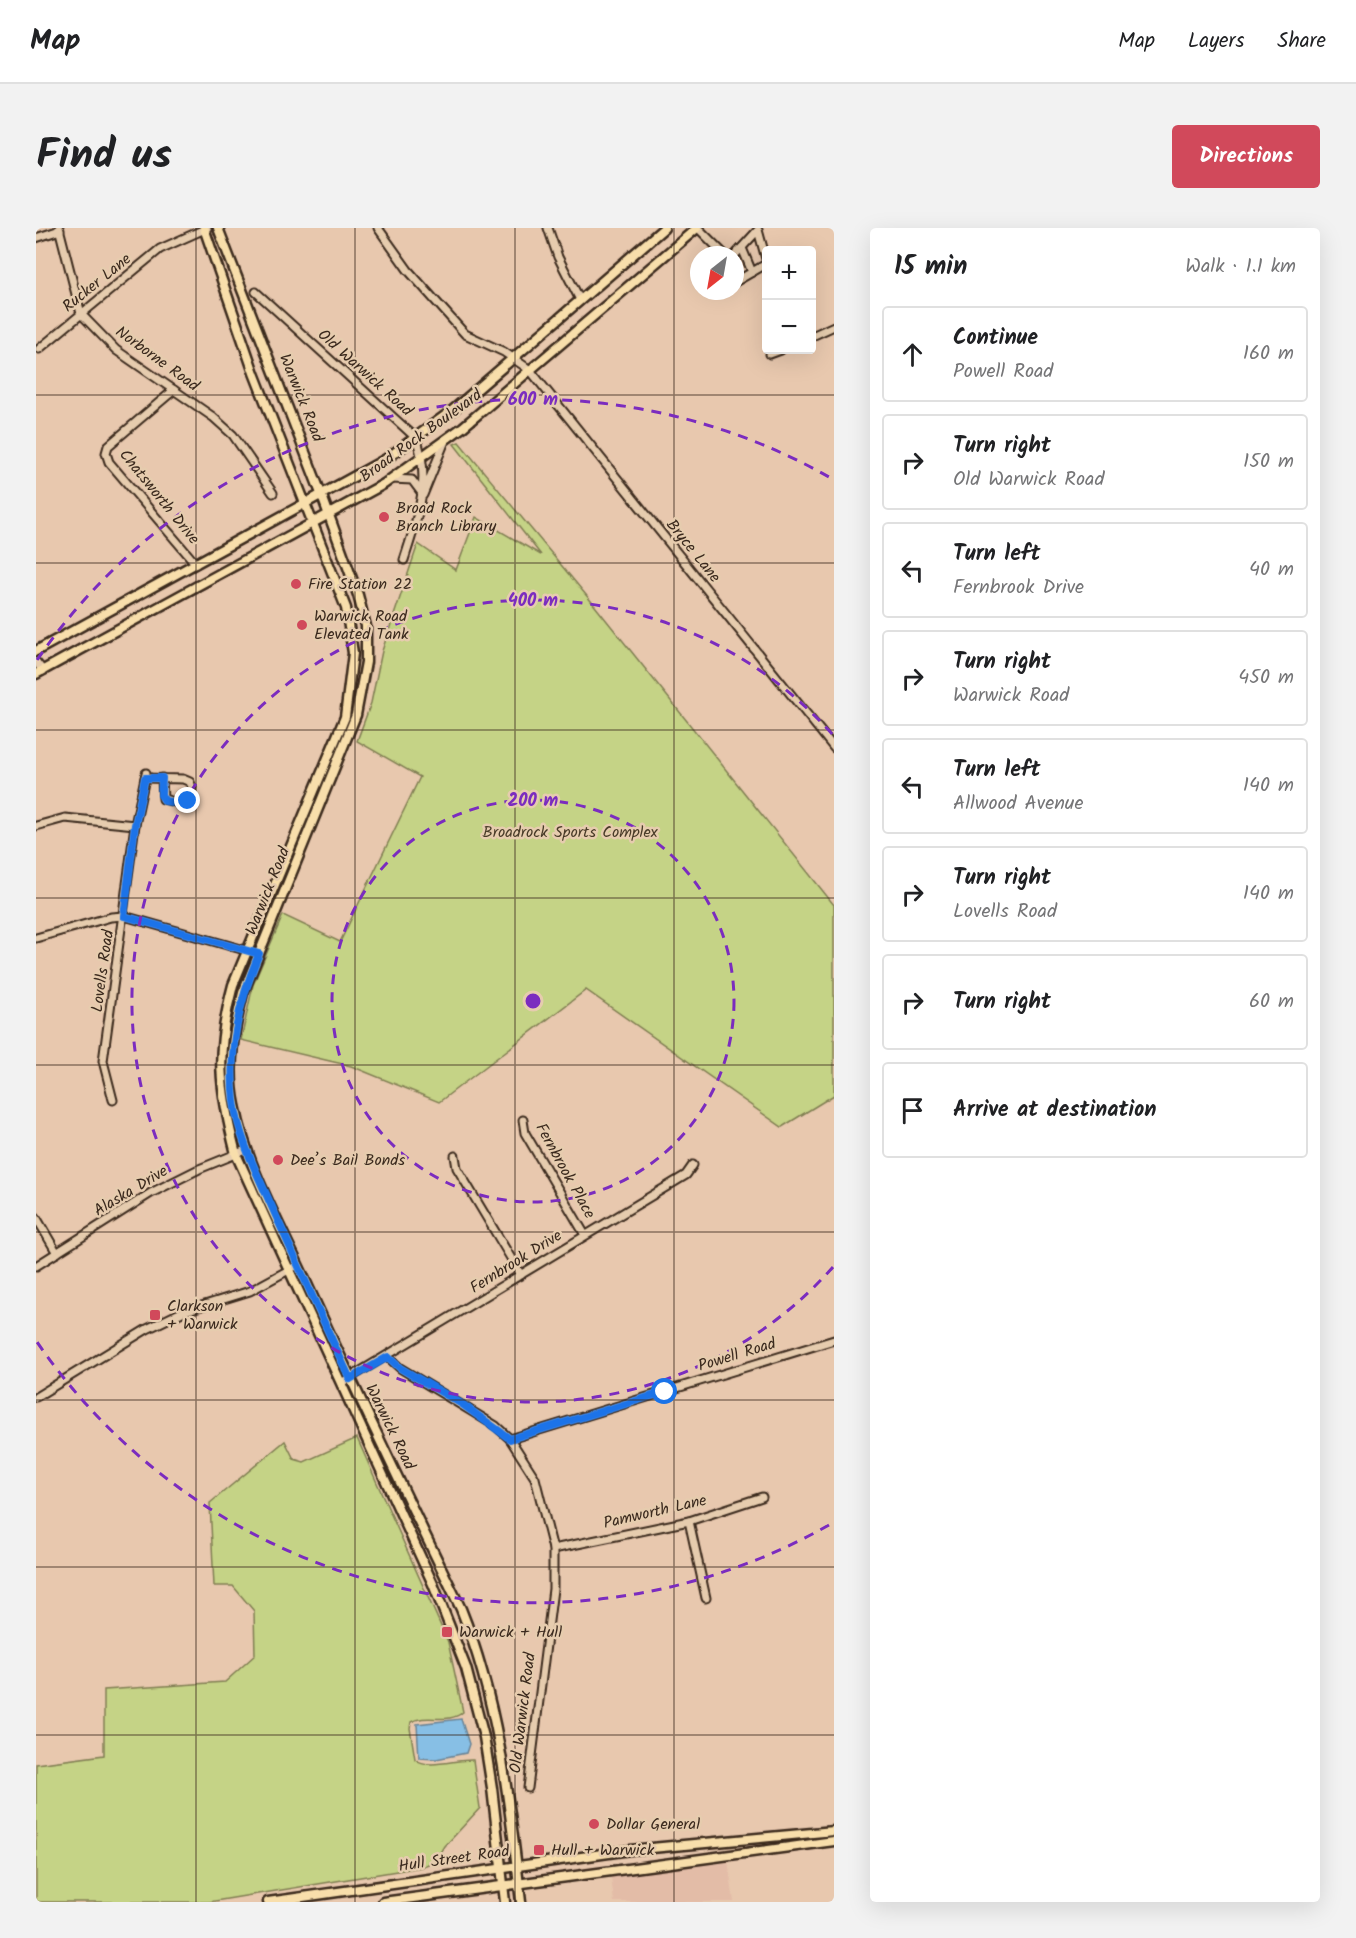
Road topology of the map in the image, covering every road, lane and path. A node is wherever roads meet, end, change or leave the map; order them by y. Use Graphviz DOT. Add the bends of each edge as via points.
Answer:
graph roads {
  1 [pos="206,228"];
  2 [pos="218,228"];
  3 [pos="378,228"];
  4 [pos="548,228"];
  5 [pos="664,228"];
  6 [pos="698,228"];
  7 [pos="60,229"];
  8 [pos="758,229"];
  9 [pos="36,238"];
  10 [pos="716,246"];
  11 [pos="744,246"];
  12 [pos="763,246"];
  13 [pos="744,253"];
  14 [pos="762,266"];
  15 [pos="752,272"];
  16 [pos="744,277"];
  17 [pos="256,292"];
  18 [pos="580,300"];
  19 [pos="81,314"];
  20 [pos="834,326"];
  21 [pos="816,334"];
  22 [pos="39,349"];
  23 [pos="513,358"];
  24 [pos="530,370"];
  25 [pos="174,390"];
  26 [pos="416,438"];
  27 [pos="445,441"];
  28 [pos="423,457"];
  29 [pos="392,479"];
  30 [pos="273,493"];
  31 [pos="322,496"];
  32 [pos="422,497"];
  33 [pos="305,505"];
  34 [pos="329,515"];
  35 [pos="313,523"];
  36 [pos="404,560"];
  37 [pos="196,564"];
  38 [pos="36,651"];
  39 [pos="36,662"];
  40 [pos="39,672"];
  41 [pos="834,748"];
  42 [pos="162,778"];
  43 [pos="135,825"];
  44 [pos="36,826"];
  45 [pos="124,916"];
  46 [pos="36,938"];
  47 [pos="248,950"];
  48 [pos="259,954"];
  49 [pos="113,1100"];
  50 [pos="523,1120"];
  51 [pos="246,1150"];
  52 [pos="236,1154"];
  53 [pos="455,1156"];
  54 [pos="693,1165"];
  55 [pos="36,1218"];
  56 [pos="585,1235"];
  57 [pos="57,1253"];
  58 [pos="298,1265"];
  59 [pos="36,1266"];
  60 [pos="289,1270"];
  61 [pos="521,1275"];
  62 [pos="834,1340"];
  63 [pos="388,1357"];
  64 [pos="345,1381"];
  65 [pos="36,1397"];
  66 [pos="510,1439"];
  67 [pos="762,1497"];
  68 [pos="689,1521"];
  69 [pos="553,1549"];
  70 [pos="706,1598"];
  71 [pos="528,1788"];
  72 [pos="834,1831"];
  73 [pos="834,1841"];
  74 [pos="518,1865"];
  75 [pos="501,1868"];
  76 [pos="520,1884"];
  77 [pos="503,1886"];
  78 [pos="329,1897"];
  79 [pos="268,1902"];
  80 [pos="383,1902"];
  81 [pos="505,1902"];
  82 [pos="521,1902"];
  1 -- 19 [label="street, Rucker Lane" via="160,249"];
  1 -- 33 [label="main road, Warwick Road" via="254,373"];
  2 -- 31 [label="main road, Warwick Road"];
  3 -- 23 [label="street, Bryce Lane" via="449,319 475,340"];
  4 -- 18 [label="street"];
  5 -- 18 [label="main road, Broad Rock Boulevard"];
  6 -- 10 [label="street"];
  6 -- 24 [label="main road, Broad Rock Boulevard"];
  7 -- 9 [label="street"];
  7 -- 19 [label="street"];
  8 -- 11 [label="street"];
  8 -- 12 [label="street"];
  13 -- 15 [label="street"];
  14 -- 15 [label="street"];
  15 -- 16 [label="street"];
  17 -- 26 [label="street, Old Warwick Road"];
  18 -- 23 [label="main road, Broad Rock Boulevard"];
  19 -- 22 [label="street, Rucker Lane"];
  19 -- 25 [label="street, Norborne Road" via="116,350"];
  20 -- 21 [label="street"];
  23 -- 24 [label="street, Bryce Lane"];
  23 -- 26 [label="main road, Broad Rock Boulevard"];
  24 -- 27 [label="main road, Broad Rock Boulevard"];
  24 -- 41 [label="street, Bryce Lane"];
  25 -- 30 [label="street, Norborne Road" via="233,435"];
  25 -- 37 [label="street, Chatsworth Drive" via="108,446 106,453 109,462"];
  26 -- 28 [label="street, Old Warwick Road"];
  26 -- 31 [label="main road, Broad Rock Boulevard"];
  27 -- 28 [label="main road, Broad Rock Boulevard"];
  27 -- 32 [label="street"];
  28 -- 29 [label="main road, Broad Rock Boulevard"];
  28 -- 32 [label="street, Old Warwick Road"];
  29 -- 32 [label="street" via="414,481"];
  29 -- 34 [label="main road, Broad Rock Boulevard"];
  31 -- 33 [label="main road, Broad Rock Boulevard"];
  31 -- 34 [label="main road, Warwick Road"];
  32 -- 36 [label="street, Old Warwick Road"];
  33 -- 35 [label="main road, Warwick Road"];
  33 -- 37 [label="main road, Broad Rock Boulevard"];
  34 -- 35 [label="main road, Broad Rock Boulevard"];
  34 -- 48 [label="main road, Warwick Road" via="366,626 362,692"];
  35 -- 40 [label="main road, Broad Rock Boulevard"];
  35 -- 47 [label="main road, Warwick Road" via="346,608 353,653 348,703 317,790"];
  37 -- 38 [label="main road, Broad Rock Boulevard"];
  39 -- 40 [label="street"];
  42 -- 42 [label="street" via="190,782 188,801 183,804 163,800"];
  42 -- 43 [label="street, Lovells Road" via="146,775"];
  43 -- 44 [label="street" via="65,818"];
  43 -- 45 [label="street, Lovells Road"];
  45 -- 46 [label="street"];
  45 -- 47 [label="street"];
  45 -- 49 [label="street, Lovells Road" via="103,1061"];
  47 -- 48 [label="street"];
  47 -- 52 [label="main road, Warwick Road" via="224,1018 219,1071"];
  48 -- 51 [label="main road, Warwick Road" via="238,1014 232,1058 234,1104"];
  50 -- 56 [label="street, Fernbrook Place" via="525,1133"];
  51 -- 52 [label="street, Alaska Drive"];
  51 -- 58 [label="main road, Warwick Road"];
  52 -- 57 [label="street, Alaska Drive" via="151,1193"];
  52 -- 60 [label="main road, Warwick Road"];
  53 -- 61 [label="street" via="456,1168"];
  54 -- 56 [label="street, Fernbrook Drive" via="686,1175"];
  55 -- 57 [label="street"];
  56 -- 61 [label="street, Fernbrook Drive"];
  57 -- 59 [label="street, Alaska Drive"];
  58 -- 60 [label="street"];
  58 -- 64 [label="main road, Warwick Road"];
  60 -- 64 [label="main road, Warwick Road"];
  60 -- 65 [label="street" via="250,1291 182,1312 147,1329"];
  61 -- 63 [label="street, Fernbrook Drive"];
  62 -- 66 [label="street, Powell Road"];
  63 -- 64 [label="street, Fernbrook Drive"];
  63 -- 66 [label="street, Old Warwick Road"];
  64 -- 74 [label="main road, Warwick Road" via="461,1609 476,1648 504,1760"];
  64 -- 75 [label="main road, Warwick Road" via="469,1677 489,1767"];
  66 -- 69 [label="street, Old Warwick Road" via="535,1478"];
  67 -- 68 [label="street, Pamworth Lane"];
  68 -- 69 [label="street, Pamworth Lane"];
  68 -- 70 [label="street"];
  69 -- 71 [label="street, Old Warwick Road" via="552,1589"];
  72 -- 74 [label="main road, Hull Street Road" via="637,1849"];
  73 -- 76 [label="main road, Hull Street Road"];
  74 -- 75 [label="main road, Hull Street Road"];
  74 -- 76 [label="main road, Warwick Road"];
  75 -- 77 [label="main road, Warwick Road"];
  75 -- 78 [label="main road, Hull Street Road"];
  76 -- 77 [label="main road, Hull Street Road"];
  76 -- 82 [label="main road, Warwick Road"];
  77 -- 80 [label="main road, Hull Street Road"];
  77 -- 81 [label="main road, Warwick Road"];
  78 -- 79 [label="main road, Hull Street Road"];
}
